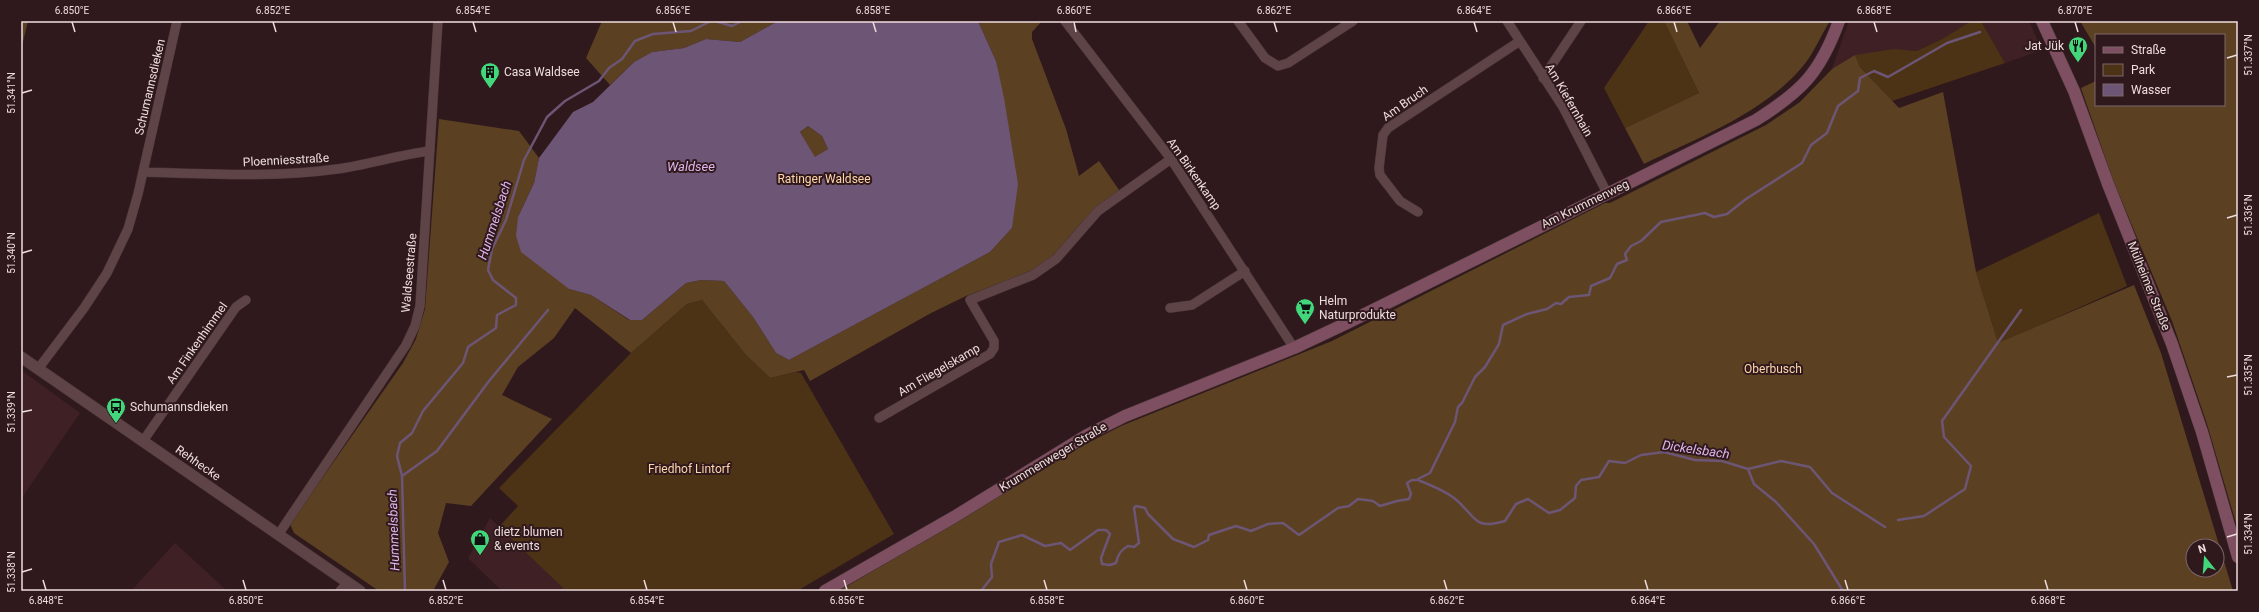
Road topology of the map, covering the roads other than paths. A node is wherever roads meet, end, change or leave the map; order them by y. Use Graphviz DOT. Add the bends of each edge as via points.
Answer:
graph roads {
  1 [pos="177,21"];
  2 [pos="438,21"];
  3 [pos="1065,21"];
  4 [pos="1238,21"];
  5 [pos="1353,21"];
  6 [pos="1507,21"];
  7 [pos="1582,21"];
  8 [pos="1839,21"];
  9 [pos="2042,21"];
  10 [pos="1520,41"];
  11 [pos="1543,78"];
  12 [pos="430,151"];
  13 [pos="1171,159"];
  14 [pos="143,172"];
  15 [pos="1607,193"];
  16 [pos="1418,212"];
  17 [pos="1245,271"];
  18 [pos="246,300"];
  19 [pos="1170,308"];
  20 [pos="1294,348"];
  21 [pos="21,357"];
  22 [pos="38,369"];
  23 [pos="879,418"];
  24 [pos="143,441"];
  25 [pos="278,535"];
  26 [pos="2238,557"];
  27 [pos="348,582"];
  28 [pos="340,591"];
  29 [pos="360,591"];
  30 [pos="825,591"];
  1 -- 14 [label="street, Schumannsdieken"];
  2 -- 12 [label="street, Waldseestraße"];
  3 -- 13 [label="street, Am Birkenkamp"];
  4 -- 5 [label="street" via="1265,58 1278,66 1288,63"];
  6 -- 10 [label="street, Am Kiefernhain"];
  7 -- 11 [label="street"];
  8 -- 15 [label="main road, Am Krummenweg" via="1820,64 1808,81 1786,101 1756,120"];
  9 -- 26 [label="main road, Mülheimer Straße" via="2074,91 2172,344 2202,432"];
  10 -- 11 [label="street, Am Kiefernhain"];
  10 -- 16 [label="street, Am Bruch" via="1388,128 1383,135 1380,175 1400,201"];
  11 -- 15 [label="street, Am Kiefernhain" via="1563,108"];
  12 -- 14 [label="street, Ploenniesstraße" via="400,154 338,169 246,175"];
  12 -- 25 [label="street, Waldseestraße" via="420,306 415,326 406,345"];
  13 -- 17 [label="street, Am Birkenkamp"];
  13 -- 23 [label="street, Am Fliegelskamp" via="1098,211 1056,258 1033,275 970,300 994,341 994,348 990,354"];
  14 -- 22 [label="street, Schumannsdieken" via="128,228 107,273"];
  15 -- 20 [label="main road, Am Krummenweg"];
  17 -- 19 [label="street" via="1192,306"];
  17 -- 20 [label="street, Am Birkenkamp"];
  18 -- 24 [label="street, Am Finkenhimmel" via="236,307"];
  20 -- 30 [label="main road, Krummenweger Straße" via="1125,416 1087,435 954,517"];
  21 -- 22 [label="street, Rehhecke"];
  22 -- 24 [label="street, Rehhecke"];
  24 -- 25 [label="street, Rehhecke"];
  25 -- 27 [label="street, Rehhecke"];
  27 -- 28 [label="street"];
  27 -- 29 [label="street, Rehhecke"];
}
